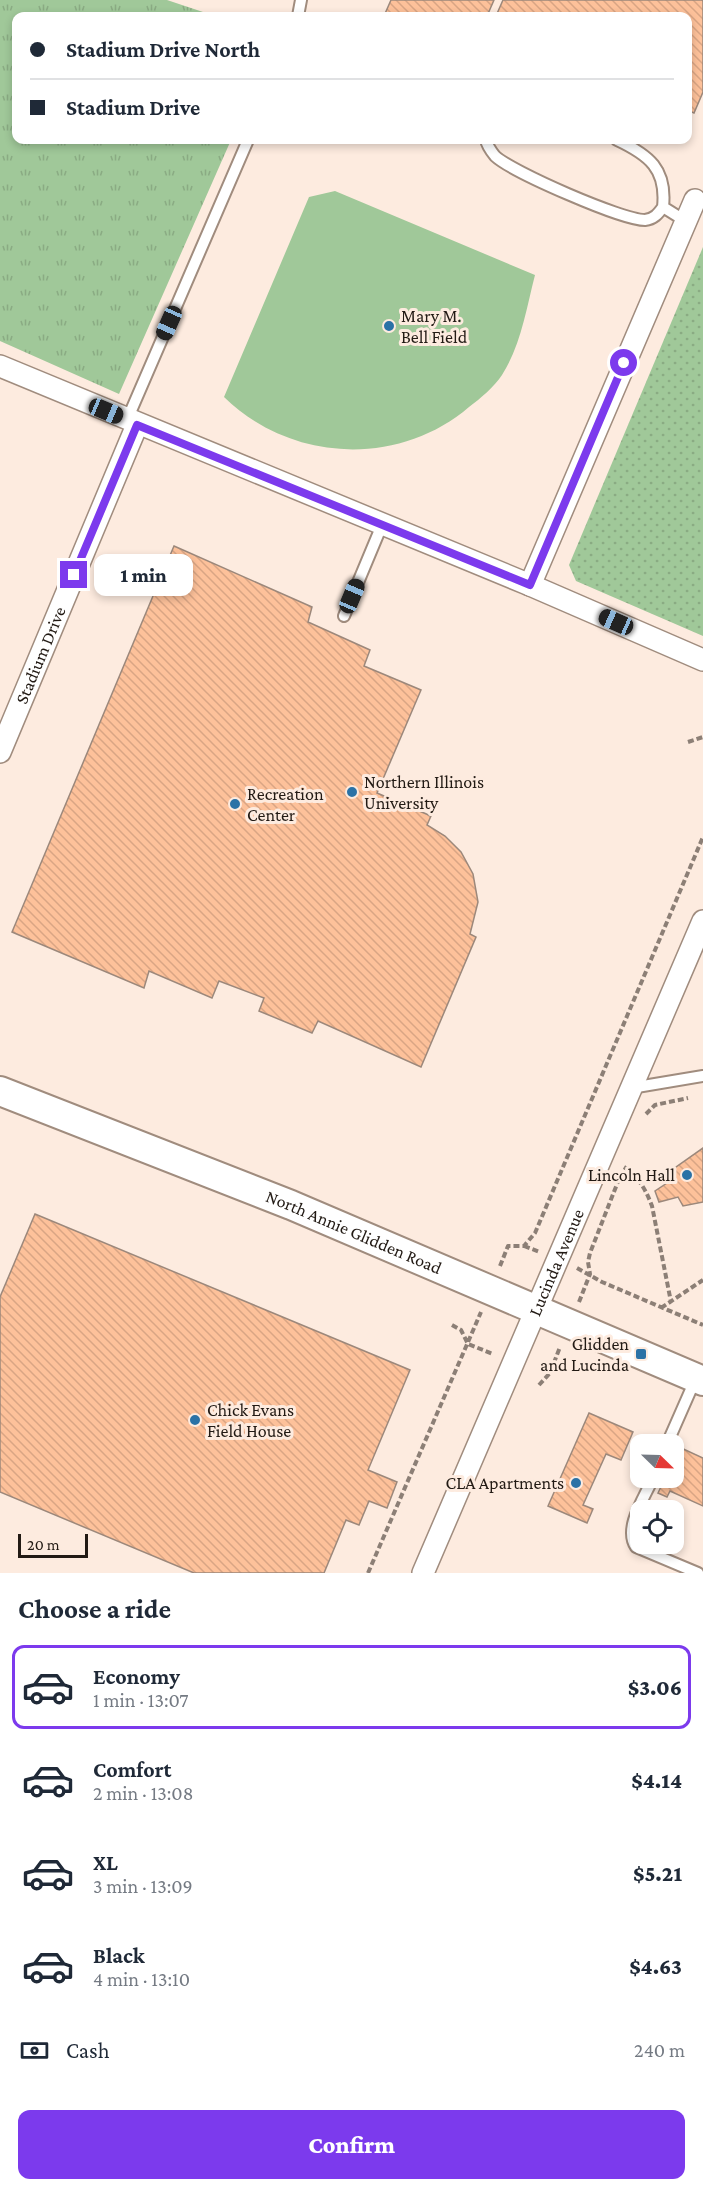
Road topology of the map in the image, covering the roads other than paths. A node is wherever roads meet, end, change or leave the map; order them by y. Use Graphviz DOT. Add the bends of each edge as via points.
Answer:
graph roads {
  1 [pos="246,144"];
  2 [pos="488,144"];
  3 [pos="625,144"];
  4 [pos="695,200"];
  5 [pos="663,207"];
  6 [pos="687,222"];
  7 [pos="0,366"];
  8 [pos="132,423"];
  9 [pos="382,525"];
  10 [pos="530,585"];
  11 [pos="344,616"];
  12 [pos="703,660"];
  13 [pos="0,752"];
  14 [pos="703,921"];
  15 [pos="703,1076"];
  16 [pos="630,1088"];
  17 [pos="0,1090"];
  18 [pos="537,1308"];
  19 [pos="699,1380"];
  20 [pos="672,1434"];
  21 [pos="649,1488"];
  22 [pos="423,1573"];
  23 [pos="698,1573"];
  1 -- 8 [label="lane"];
  2 -- 5 [label="lane" via="495,156 514,168 616,213 644,220"];
  3 -- 5 [label="lane" via="640,151 663,178"];
  4 -- 6 [label="street"];
  5 -- 6 [label="lane"];
  6 -- 10 [label="street"];
  7 -- 8 [label="street"];
  8 -- 9 [label="street"];
  8 -- 13 [label="street, Stadium Drive"];
  9 -- 10 [label="street"];
  9 -- 11 [label="lane"];
  10 -- 12 [label="street"];
  14 -- 16 [label="street, Lucinda Avenue"];
  15 -- 16 [label="lane"];
  16 -- 18 [label="street, Lucinda Avenue"];
  17 -- 18 [label="main road, North Annie Glidden Road"];
  18 -- 19 [label="main road, North Annie Glidden Road"];
  18 -- 22 [label="street, Lucinda Avenue"];
  19 -- 20 [label="lane"];
  21 -- 23 [label="lane" via="631,1530 631,1540 636,1547"];
}
